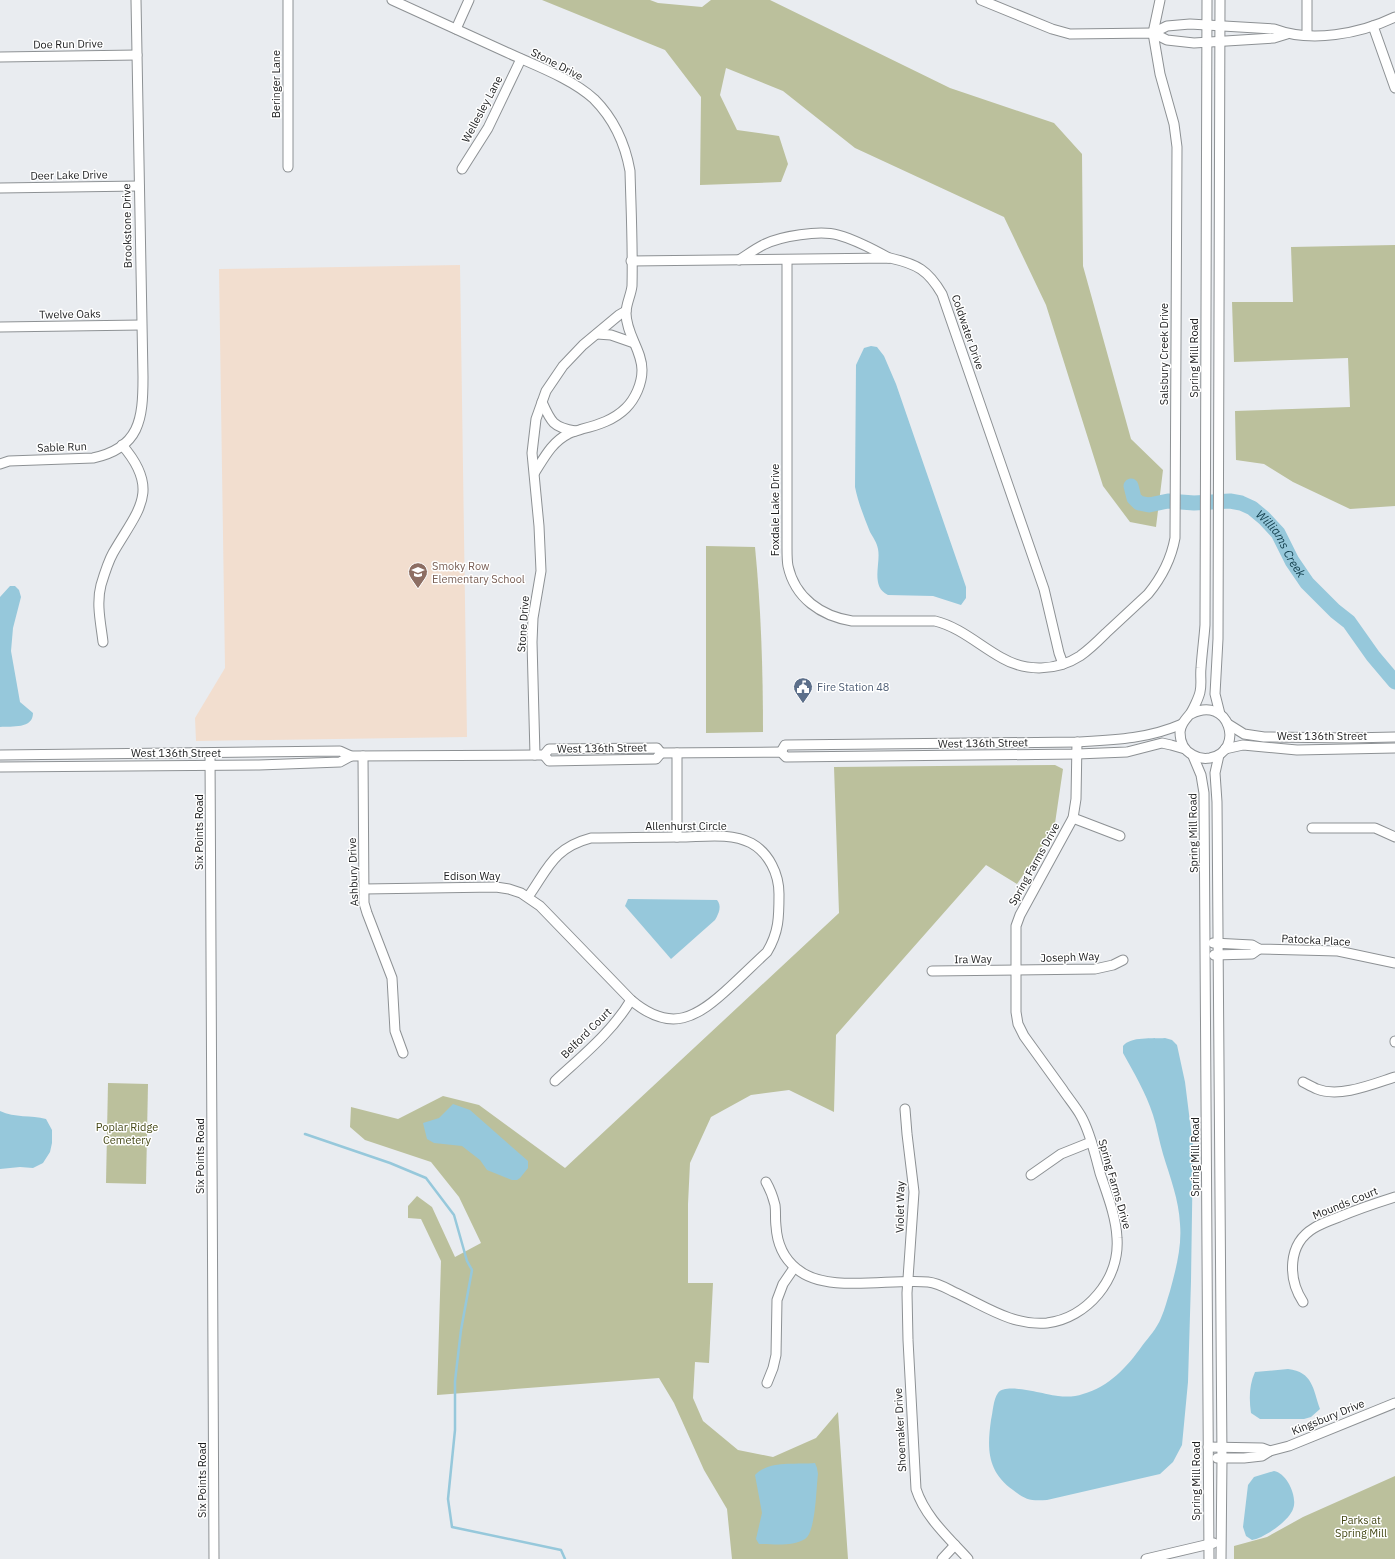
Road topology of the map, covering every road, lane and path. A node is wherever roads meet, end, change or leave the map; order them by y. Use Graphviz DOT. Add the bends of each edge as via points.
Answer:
graph roads {
  1 [pos="136,0"];
  2 [pos="288,0"];
  3 [pos="392,0"];
  4 [pos="469,0"];
  5 [pos="981,0"];
  6 [pos="1160,0"];
  7 [pos="1207,0"];
  8 [pos="1220,0"];
  9 [pos="1307,0"];
  10 [pos="1395,17"];
  11 [pos="1214,25"];
  12 [pos="1374,26"];
  13 [pos="456,29"];
  14 [pos="1153,33"];
  15 [pos="1287,34"];
  16 [pos="1307,35"];
  17 [pos="1213,42"];
  18 [pos="137,55"];
  19 [pos="0,57"];
  20 [pos="521,59"];
  21 [pos="1395,88"];
  22 [pos="288,167"];
  23 [pos="462,169"];
  24 [pos="139,186"];
  25 [pos="0,188"];
  26 [pos="890,258"];
  27 [pos="739,260"];
  28 [pos="787,260"];
  29 [pos="631,261"];
  30 [pos="626,311"];
  31 [pos="141,325"];
  32 [pos="0,327"];
  33 [pos="597,334"];
  34 [pos="634,343"];
  35 [pos="542,402"];
  36 [pos="575,432"];
  37 [pos="122,445"];
  38 [pos="0,464"];
  39 [pos="535,472"];
  40 [pos="103,642"];
  41 [pos="1063,664"];
  42 [pos="1191,714"];
  43 [pos="1220,714"];
  44 [pos="1182,724"];
  45 [pos="1228,724"];
  46 [pos="1395,737"];
  47 [pos="1077,742"];
  48 [pos="1395,748"];
  49 [pos="1186,749"];
  50 [pos="781,752"];
  51 [pos="1222,752"];
  52 [pos="210,753"];
  53 [pos="677,753"];
  54 [pos="1077,754"];
  55 [pos="0,755"];
  56 [pos="539,755"];
  57 [pos="351,756"];
  58 [pos="362,756"];
  59 [pos="1193,756"];
  60 [pos="210,765"];
  61 [pos="0,768"];
  62 [pos="1073,818"];
  63 [pos="1312,828"];
  64 [pos="1120,836"];
  65 [pos="677,837"];
  66 [pos="1395,837"];
  67 [pos="364,889"];
  68 [pos="528,897"];
  69 [pos="1206,943"];
  70 [pos="1218,943"];
  71 [pos="1259,949"];
  72 [pos="1206,955"];
  73 [pos="1218,955"];
  74 [pos="1123,960"];
  75 [pos="1395,963"];
  76 [pos="1016,970"];
  77 [pos="932,971"];
  78 [pos="631,1000"];
  79 [pos="403,1053"];
  80 [pos="1395,1077"];
  81 [pos="555,1080"];
  82 [pos="1303,1082"];
  83 [pos="905,1109"];
  84 [pos="1091,1142"];
  85 [pos="1031,1175"];
  86 [pos="766,1182"];
  87 [pos="1395,1197"];
  88 [pos="794,1268"];
  89 [pos="908,1282"];
  90 [pos="1303,1302"];
  91 [pos="766,1383"];
  92 [pos="1395,1403"];
  93 [pos="1208,1447"];
  94 [pos="1222,1447"];
  95 [pos="1270,1451"];
  96 [pos="1208,1458"];
  97 [pos="1222,1458"];
  98 [pos="1221,1541"];
  99 [pos="1209,1544"];
  100 [pos="955,1545"];
  101 [pos="214,1559"];
  102 [pos="942,1559"];
  103 [pos="968,1559"];
  104 [pos="1146,1559"];
  105 [pos="1209,1559"];
  106 [pos="1221,1559"];
  1 -- 18 [label="street, Brookstone Drive"];
  2 -- 22 [label="street, Beringer Lane"];
  3 -- 13 [label="street, Stone Drive"];
  4 -- 13 [label="street"];
  5 -- 14 [label="street" via="1070,34"];
  6 -- 14 [label="street, Salsbury Creek Drive"];
  7 -- 11 [label="street, Spring Mill Road"];
  8 -- 11 [label="street, Spring Mill Road"];
  9 -- 16 [label="street"];
  10 -- 12 [label="street"];
  11 -- 14 [label="street" via="1167,26"];
  11 -- 15 [label="street" via="1274,29"];
  11 -- 17 [label="street, Spring Mill Road"];
  11 -- 17 [label="street, Spring Mill Road"];
  12 -- 16 [label="street" via="1341,34"];
  12 -- 21 [label="street"];
  13 -- 20 [label="street, Stone Drive"];
  14 -- 17 [label="street" via="1167,40"];
  14 -- 41 [label="street, Salsbury Creek Drive" via="1177,147 1175,538 1173,551 1156,585 1091,647"];
  15 -- 16 [label="street"];
  15 -- 17 [label="street" via="1274,38"];
  17 -- 42 [label="street, Spring Mill Road" via="1205,633 1200,690"];
  17 -- 43 [label="street, Spring Mill Road" via="1218,491 1218,639 1215,694"];
  18 -- 19 [label="street, Doe Run Drive"];
  18 -- 24 [label="street, Brookstone Drive"];
  20 -- 23 [label="street, Wellesley Lane" via="488,128"];
  20 -- 29 [label="street, Stone Drive" via="581,89 603,109 622,139 630,171"];
  24 -- 25 [label="street, Deer Lake Drive"];
  24 -- 31 [label="street, Brookstone Drive"];
  26 -- 27 [label="street" via="837,234 816,234 793,236 763,245"];
  26 -- 28 [label="street, Coldwater Drive"];
  26 -- 41 [label="street, Coldwater Drive" via="919,267 928,274 942,294 1044,589"];
  27 -- 28 [label="street, Coldwater Drive"];
  27 -- 29 [label="street, Coldwater Drive"];
  28 -- 41 [label="street, Foxdale Lake Drive" via="787,548 788,566 800,593 810,604 838,619 935,621 956,628 990,652 1020,667 1048,668"];
  29 -- 30 [label="street, Stone Drive" via="632,286"];
  30 -- 33 [label="street, Stone Drive"];
  30 -- 34 [label="street, Stone Drive"];
  31 -- 32 [label="street, Twelve Oaks"];
  31 -- 37 [label="street, Brookstone Drive" via="142,411 136,429"];
  33 -- 34 [label="street" via="611,335"];
  33 -- 35 [label="street, Stone Drive" via="563,366 546,391"];
  34 -- 36 [label="street, Stone Drive" via="639,353 642,371 633,400 617,416"];
  35 -- 36 [label="street" via="552,423"];
  35 -- 39 [label="street, Stone Drive" via="534,433 532,453"];
  36 -- 39 [label="street, Stone Drive" via="568,433 552,446"];
  37 -- 38 [label="street, Sable Run" via="105,456 93,458 9,461"];
  37 -- 40 [label="street" via="133,457 144,486 135,519 112,555 101,586 98,607"];
  39 -- 56 [label="street, Stone Drive" via="540,571 532,642"];
  42 -- 43 [label="street" via="1206,709"];
  42 -- 44 [label="street"];
  43 -- 45 [label="street"];
  44 -- 47 [label="street, West 136th Street" via="1148,736"];
  44 -- 49 [label="street" via="1180,737"];
  45 -- 46 [label="street, West 136th Street" via="1244,734 1264,738"];
  45 -- 51 [label="street" via="1230,737"];
  47 -- 50 [label="street, West 136th Street" via="785,745"];
  47 -- 54 [label="street, Spring Farms Drive"];
  48 -- 51 [label="street, West 136th Street" via="1297,750 1243,745"];
  49 -- 54 [label="street, West 136th Street" via="1162,744 1127,752"];
  49 -- 59 [label="street"];
  50 -- 53 [label="street, West 136th Street"];
  50 -- 54 [label="street, West 136th Street" via="786,757"];
  51 -- 59 [label="street" via="1206,759"];
  51 -- 70 [label="street" via="1215,777"];
  52 -- 55 [label="street, West 136th Street"];
  52 -- 57 [label="street, West 136th Street" via="340,751"];
  52 -- 60 [label="street, Six Points Road"];
  53 -- 56 [label="street, West 136th Street" via="661,753 657,748 549,749"];
  53 -- 65 [label="street"];
  54 -- 62 [label="street, Spring Farms Drive"];
  56 -- 58 [label="street, West 136th Street"];
  57 -- 58 [label="street, West 136th Street"];
  57 -- 60 [label="street, West 136th Street" via="340,762"];
  58 -- 67 [label="street, Ashbury Drive"];
  59 -- 69 [label="street, Spring Mill Road" via="1201,775 1204,793"];
  60 -- 61 [label="street, West 136th Street"];
  60 -- 101 [label="street, Six Points Road"];
  62 -- 64 [label="street"];
  62 -- 76 [label="street, Spring Farms Drive" via="1020,915 1016,926"];
  63 -- 66 [label="street" via="1375,828"];
  65 -- 68 [label="street, Allenhurst Circle" via="591,838 578,842 558,855"];
  65 -- 78 [label="street, Allenhurst Circle" via="737,838 762,852 774,869 779,886 778,930 767,952 712,1004 700,1012 679,1019 670,1019 641,1009"];
  67 -- 68 [label="street, Edison Way" via="496,887"];
  67 -- 79 [label="street, Ashbury Drive" via="367,913 392,978 395,1031"];
  68 -- 78 [label="street, Edison Way" via="540,906"];
  69 -- 70 [label="street, Patocka Place"];
  69 -- 72 [label="street, Spring Mill Road"];
  70 -- 71 [label="street, Patocka Place" via="1252,945"];
  70 -- 73 [label="street"];
  71 -- 73 [label="street, Patocka Place" via="1252,954"];
  71 -- 75 [label="street, Patocka Place" via="1338,951"];
  72 -- 73 [label="street, Patocka Place"];
  72 -- 93 [label="street, Spring Mill Road"];
  73 -- 94 [label="street"];
  74 -- 76 [label="street, Joseph Way" via="1095,969"];
  76 -- 77 [label="street, Ira Way"];
  76 -- 84 [label="street, Spring Farms Drive" via="1018,1024 1081,1116"];
  78 -- 81 [label="street, Belford Court" via="610,1029"];
  80 -- 82 [label="street" via="1359,1089 1339,1091 1317,1089"];
  83 -- 89 [label="street, Violet Way" via="914,1192"];
  84 -- 85 [label="street" via="1061,1154"];
  84 -- 89 [label="street, Spring Farms Drive" via="1118,1238 1115,1262 1109,1278 1098,1295 1082,1309 1048,1323 1020,1322 936,1283"];
  86 -- 88 [label="street, Spring Farms Drive" via="775,1205 778,1241 785,1257"];
  87 -- 90 [label="street, Mounds Court" via="1323,1223 1307,1233 1295,1250 1291,1269 1298,1295"];
  88 -- 89 [label="street, Spring Farms Drive" via="809,1277 827,1282"];
  88 -- 91 [label="street" via="783,1284 777,1300 776,1355"];
  89 -- 100 [label="street, Shoemaker Drive" via="908,1340 916,1489 927,1513"];
  92 -- 95 [label="street, Kingsbury Drive" via="1289,1446"];
  93 -- 94 [label="street, Kingsbury Drive"];
  93 -- 96 [label="street, Spring Mill Road"];
  94 -- 95 [label="street, Kingsbury Drive" via="1262,1448"];
  94 -- 97 [label="street"];
  95 -- 97 [label="street, Kingsbury Drive" via="1262,1456"];
  96 -- 97 [label="street, Kingsbury Drive"];
  96 -- 99 [label="street, Spring Mill Road"];
  97 -- 98 [label="street"];
  98 -- 99 [label="street"];
  98 -- 106 [label="street"];
  99 -- 104 [label="street"];
  99 -- 105 [label="street, Spring Mill Road"];
  100 -- 102 [label="street"];
  100 -- 103 [label="street, Shoemaker Drive"];
}
